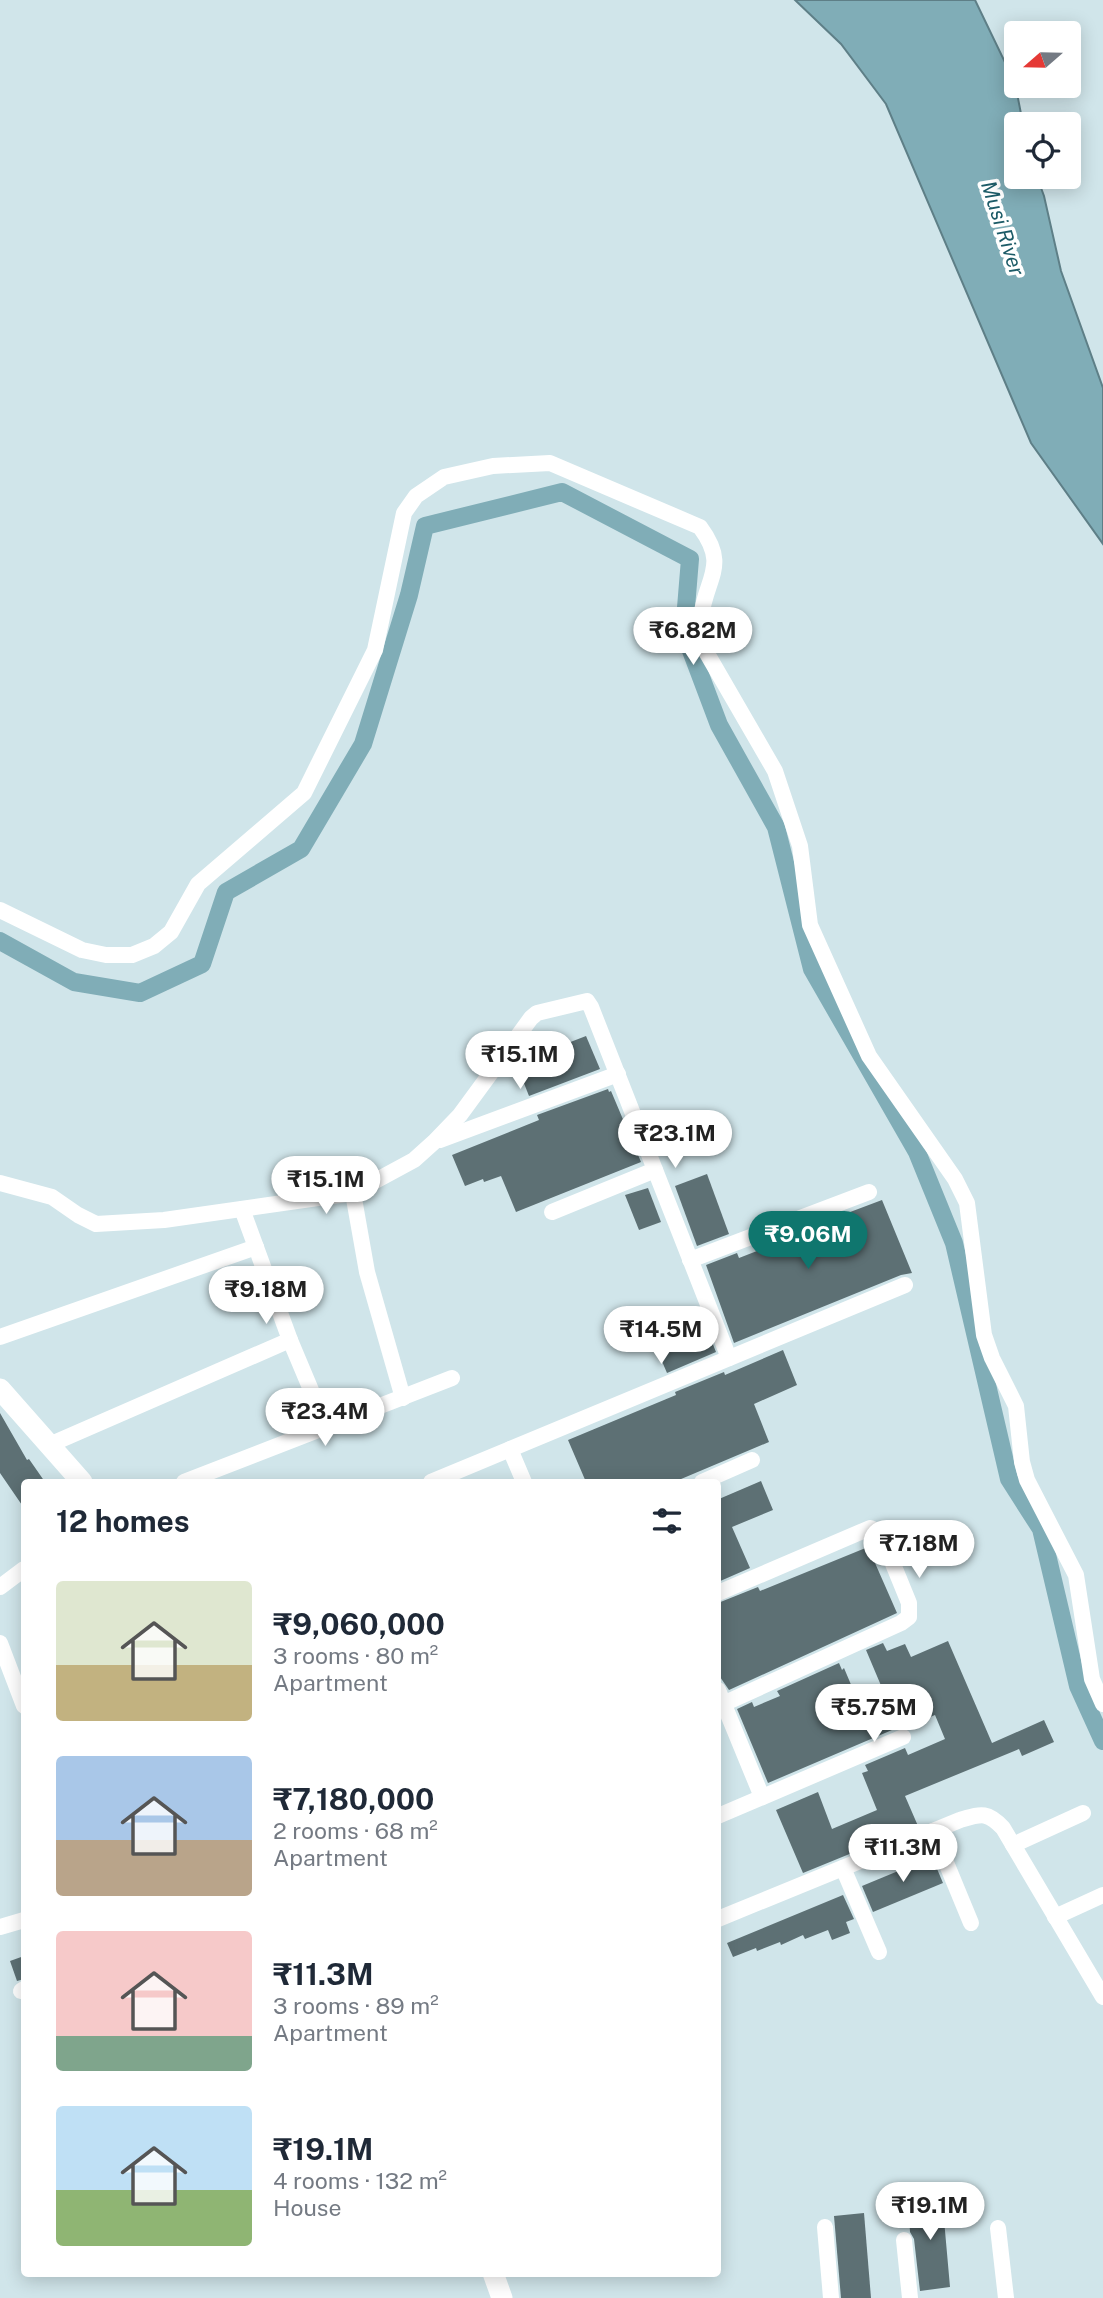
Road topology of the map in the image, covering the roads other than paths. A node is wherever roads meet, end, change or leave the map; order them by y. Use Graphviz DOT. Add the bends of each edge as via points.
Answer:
graph roads {
  1 [pos="0,911"];
  2 [pos="618,1074"];
  3 [pos="434,1142"];
  4 [pos="655,1170"];
  5 [pos="0,1182"];
  6 [pos="869,1192"];
  7 [pos="352,1193"];
  8 [pos="243,1209"];
  9 [pos="552,1212"];
  10 [pos="256,1247"];
  11 [pos="690,1260"];
  12 [pos="905,1285"];
  13 [pos="0,1337"];
  14 [pos="290,1340"];
  15 [pos="729,1358"];
  16 [pos="452,1378"];
  17 [pos="0,1389"];
  18 [pos="403,1398"];
  19 [pos="327,1428"];
  20 [pos="49,1445"];
  21 [pos="510,1449"];
  22 [pos="752,1460"];
  23 [pos="79,1479"];
  24 [pos="192,1479"];
  25 [pos="438,1479"];
  26 [pos="523,1479"];
  27 [pos="709,1479"];
  28 [pos="21,1571"];
  29 [pos="0,1587"];
  30 [pos="721,1592"];
  31 [pos="0,1643"];
  32 [pos="721,1697"];
  33 [pos="21,1698"];
  34 [pos="721,1699"];
  35 [pos="1103,1704"];
  36 [pos="903,1737"];
  37 [pos="762,1797"];
  38 [pos="1083,1812"];
  39 [pos="721,1815"];
  40 [pos="933,1831"];
  41 [pos="1013,1845"];
  42 [pos="843,1868"];
  43 [pos="1103,1895"];
  44 [pos="1055,1917"];
  45 [pos="721,1918"];
  46 [pos="21,1921"];
  47 [pos="971,1923"];
  48 [pos="0,1927"];
  49 [pos="879,1952"];
  50 [pos="1103,1997"];
  51 [pos="825,2227"];
  52 [pos="998,2228"];
  53 [pos="904,2241"];
  54 [pos="494,2277"];
  55 [pos="502,2298"];
  56 [pos="831,2298"];
  57 [pos="910,2298"];
  58 [pos="1006,2298"];
  1 -- 35 [label="street" via="82,950 106,955 132,955 171,932 198,884 304,793 375,650 404,513 415,496 444,477 493,466 550,463 700,527 715,556 701,615 705,650 775,771 800,846 810,925 869,1056 967,1203 984,1335 1016,1406 1027,1480 1076,1575 1092,1679"];
  2 -- 3 [label="street"];
  2 -- 3 [label="street" via="587,1001 537,1013"];
  2 -- 4 [label="street"];
  3 -- 7 [label="street" via="414,1160"];
  4 -- 9 [label="street"];
  4 -- 11 [label="street"];
  5 -- 8 [label="street" via="52,1197 96,1224"];
  6 -- 11 [label="street"];
  7 -- 8 [label="street"];
  7 -- 18 [label="street" via="367,1272"];
  8 -- 10 [label="street"];
  10 -- 13 [label="street"];
  10 -- 14 [label="street"];
  11 -- 15 [label="street"];
  12 -- 15 [label="street"];
  14 -- 19 [label="street"];
  14 -- 20 [label="street"];
  15 -- 21 [label="street"];
  16 -- 18 [label="street"];
  17 -- 20 [label="street"];
  18 -- 19 [label="street"];
  19 -- 24 [label="street"];
  20 -- 23 [label="street"];
  21 -- 25 [label="street"];
  21 -- 26 [label="street"];
  22 -- 27 [label="street"];
  28 -- 29 [label="street"];
  30 -- 32 [label="street" via="870,1528 880,1532 909,1603 909,1617"];
  31 -- 33 [label="street"];
  34 -- 37 [label="street"];
  36 -- 37 [label="street"];
  37 -- 39 [label="street"];
  38 -- 41 [label="street"];
  40 -- 41 [label="street" via="981,1814 993,1817"];
  40 -- 42 [label="street"];
  40 -- 47 [label="street"];
  41 -- 44 [label="street"];
  42 -- 45 [label="street"];
  42 -- 49 [label="street"];
  43 -- 44 [label="street"];
  44 -- 50 [label="street"];
  46 -- 48 [label="street"];
  51 -- 56 [label="street"];
  52 -- 58 [label="street"];
  53 -- 57 [label="street"];
  54 -- 55 [label="street"];
}
